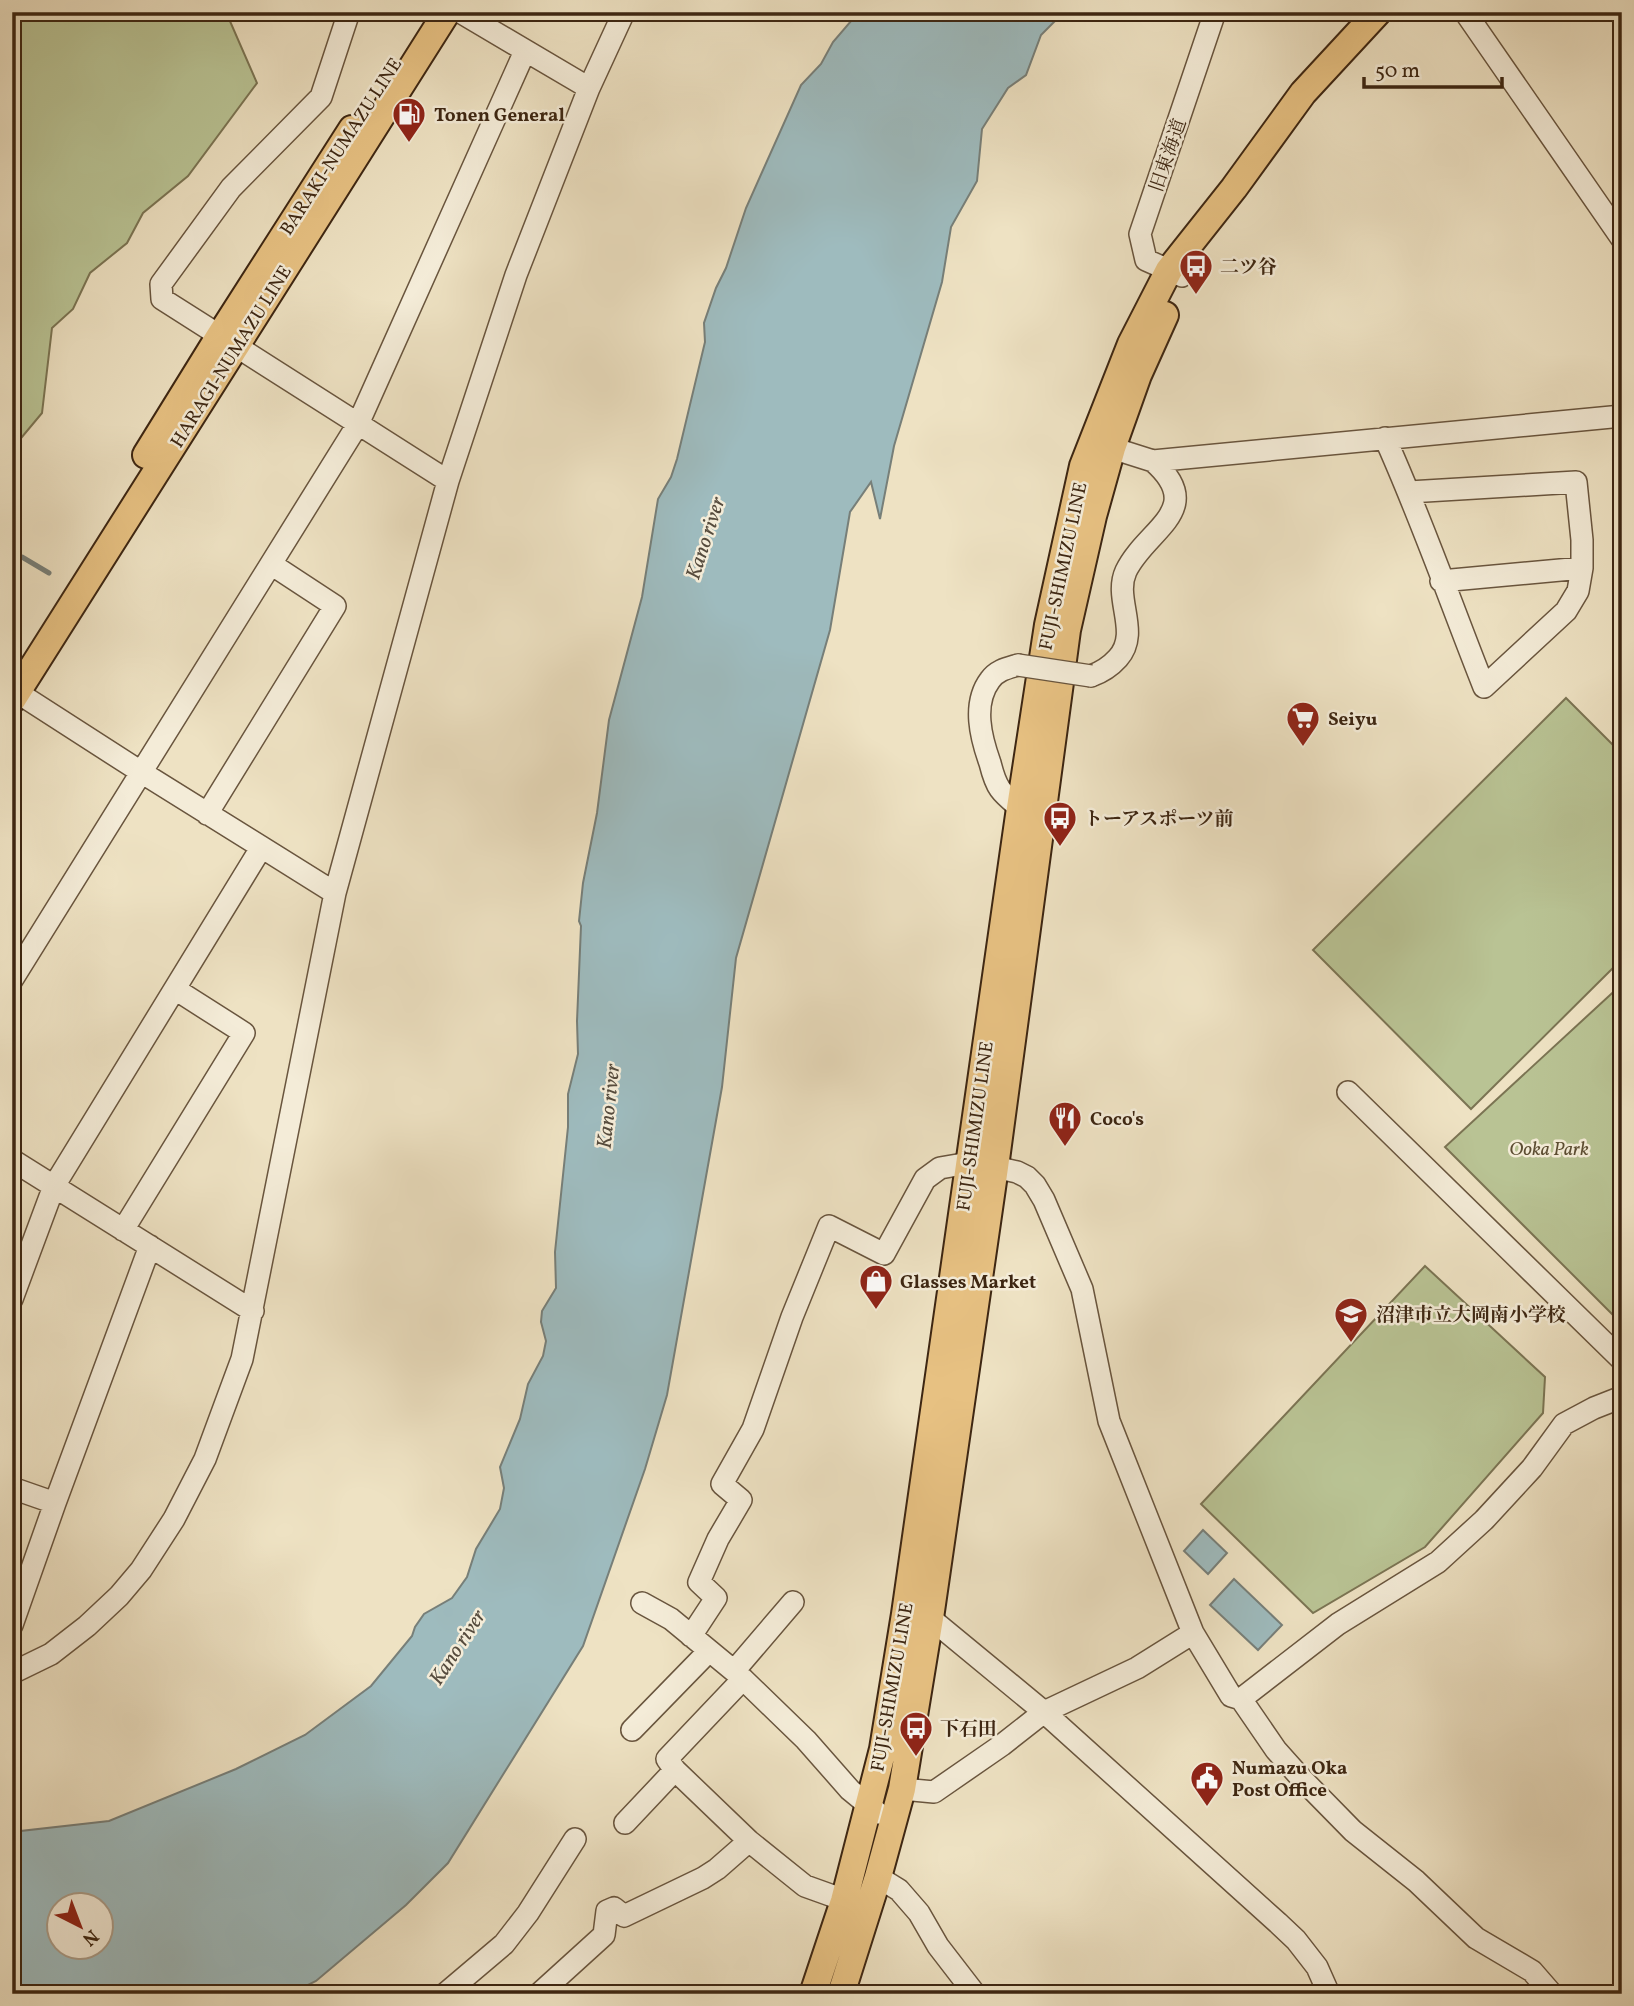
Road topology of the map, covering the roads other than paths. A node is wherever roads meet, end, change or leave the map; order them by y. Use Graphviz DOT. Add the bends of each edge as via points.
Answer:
graph roads {
  1 [pos="349,12"];
  2 [pos="427,12"];
  3 [pos="447,12"];
  4 [pos="460,12"];
  5 [pos="624,12"];
  6 [pos="1215,12"];
  7 [pos="1378,12"];
  8 [pos="1465,12"];
  9 [pos="525,51"];
  10 [pos="589,88"];
  11 [pos="1622,239"];
  12 [pos="1176,273"];
  13 [pos="227,342"];
  14 [pos="1622,416"];
  15 [pos="358,424"];
  16 [pos="1385,438"];
  17 [pos="1112,448"];
  18 [pos="1153,461"];
  19 [pos="448,481"];
  20 [pos="1409,492"];
  21 [pos="271,564"];
  22 [pos="1582,568"];
  23 [pos="1441,581"];
  24 [pos="14,689"];
  25 [pos="141,772"];
  26 [pos="1020,808"];
  27 [pos="207,814"];
  28 [pos="261,848"];
  29 [pos="335,893"];
  30 [pos="12,980"];
  31 [pos="175,989"];
  32 [pos="1348,1092"];
  33 [pos="12,1160"];
  34 [pos="968,1163"];
  35 [pos="995,1167"];
  36 [pos="54,1186"];
  37 [pos="123,1230"];
  38 [pos="150,1246"];
  39 [pos="12,1299"];
  40 [pos="253,1311"];
  41 [pos="1622,1360"];
  42 [pos="1622,1397"];
  43 [pos="12,1488"];
  44 [pos="55,1503"];
  45 [pos="793,1602"];
  46 [pos="642,1603"];
  47 [pos="917,1616"];
  48 [pos="12,1625"];
  49 [pos="1193,1633"];
  50 [pos="691,1636"];
  51 [pos="709,1651"];
  52 [pos="12,1673"];
  53 [pos="738,1675"];
  54 [pos="1241,1699"];
  55 [pos="1044,1712"];
  56 [pos="632,1730"];
  57 [pos="675,1770"];
  58 [pos="902,1789"];
  59 [pos="869,1806"];
  60 [pos="625,1823"];
  61 [pos="892,1824"];
  62 [pos="575,1839"];
  63 [pos="749,1842"];
  64 [pos="878,1877"];
  65 [pos="855,1905"];
  66 [pos="445,1994"];
  67 [pos="539,1994"];
  68 [pos="813,1994"];
  69 [pos="841,1994"];
  70 [pos="975,1994"];
  71 [pos="1329,1994"];
  72 [pos="1552,1994"];
  1 -- 13 [label="street" via="320,97 231,188 161,284 162,299"];
  2 -- 13 [label="main road, BARAKI-NUMAZU LINE"];
  3 -- 13 [label="main road, HARAGI-NUMAZU LINE"];
  4 -- 9 [label="street"];
  5 -- 10 [label="street"];
  6 -- 12 [label="street, 旧東海道" via="1140,234 1146,260"];
  7 -- 12 [label="main road" via="1303,93"];
  8 -- 11 [label="street"];
  9 -- 10 [label="street"];
  9 -- 15 [label="street"];
  10 -- 19 [label="street" via="516,275"];
  12 -- 17 [label="main road, FUJI-SHIMIZU LINE"];
  12 -- 26 [label="main road, FUJI-SHIMIZU LINE" via="1131,344 1083,466 1048,625"];
  13 -- 15 [label="street"];
  13 -- 24 [label="main road, BARAKI-NUMAZU LINE"];
  14 -- 16 [label="street"];
  15 -- 19 [label="street"];
  15 -- 21 [label="street"];
  16 -- 18 [label="street"];
  16 -- 20 [label="street"];
  17 -- 18 [label="street"];
  17 -- 35 [label="main road, FUJI-SHIMIZU LINE" via="1067,630"];
  18 -- 26 [label="street, bridge" via="1175,490 1172,512 1126,572 1122,590 1128,628 1123,653 1091,676 1018,665 999,671 986,687 979,708 982,739 1000,789"];
  19 -- 29 [label="street"];
  20 -- 22 [label="street" via="1576,482"];
  20 -- 23 [label="street"];
  21 -- 25 [label="street"];
  21 -- 27 [label="street" via="335,606"];
  22 -- 23 [label="street"];
  22 -- 23 [label="street" via="1578,591 1566,611 1483,687"];
  24 -- 25 [label="street"];
  25 -- 27 [label="street"];
  25 -- 30 [label="street"];
  26 -- 34 [label="main road, FUJI-SHIMIZU LINE"];
  27 -- 28 [label="street"];
  28 -- 29 [label="street"];
  28 -- 31 [label="street"];
  29 -- 40 [label="street"];
  31 -- 36 [label="street"];
  31 -- 37 [label="street" via="244,1033"];
  32 -- 41 [label="street"];
  33 -- 36 [label="street"];
  34 -- 35 [label="street"];
  34 -- 47 [label="main road, FUJI-SHIMIZU LINE"];
  34 -- 50 [label="street" via="940,1168 925,1179 884,1254 829,1226 753,1430 722,1484 740,1500 699,1582 716,1598"];
  35 -- 47 [label="main road, FUJI-SHIMIZU LINE"];
  35 -- 49 [label="street" via="1027,1177 1044,1200 1082,1290 1109,1421"];
  36 -- 37 [label="street"];
  36 -- 39 [label="street"];
  37 -- 38 [label="street"];
  38 -- 40 [label="street"];
  38 -- 44 [label="street"];
  40 -- 52 [label="street" via="242,1359 205,1459 141,1570 87,1626 51,1654"];
  42 -- 54 [label="street" via="1564,1424 1532,1468 1438,1563 1338,1624"];
  43 -- 44 [label="street"];
  44 -- 48 [label="street"];
  45 -- 53 [label="street"];
  46 -- 50 [label="street"];
  47 -- 55 [label="street"];
  47 -- 58 [label="main road, FUJI-SHIMIZU LINE"];
  47 -- 59 [label="main road, FUJI-SHIMIZU LINE"];
  49 -- 54 [label="street" via="1231,1696"];
  49 -- 55 [label="street" via="1137,1668"];
  50 -- 51 [label="street"];
  51 -- 53 [label="street"];
  51 -- 56 [label="street"];
  53 -- 57 [label="street" via="667,1759"];
  53 -- 59 [label="street"];
  54 -- 72 [label="street" via="1276,1750 1353,1831 1416,1881 1476,1938 1532,1971"];
  55 -- 58 [label="street" via="934,1792"];
  55 -- 71 [label="street" via="1287,1931 1317,1967"];
  57 -- 60 [label="street"];
  57 -- 63 [label="street"];
  58 -- 61 [label="main road, FUJI-SHIMIZU LINE"];
  59 -- 61 [label="street"];
  59 -- 65 [label="main road, FUJI-SHIMIZU LINE"];
  61 -- 64 [label="main road, FUJI-SHIMIZU LINE"];
  62 -- 66 [label="street" via="504,1944"];
  63 -- 65 [label="street" via="805,1886"];
  63 -- 67 [label="street" via="717,1869 657,1902 624,1916 614,1908 607,1911 604,1935"];
  64 -- 65 [label="main road, FUJI-SHIMIZU LINE"];
  64 -- 70 [label="street" via="899,1889 919,1913"];
  65 -- 68 [label="main road, FUJI-SHIMIZU LINE"];
  65 -- 69 [label="main road, FUJI-SHIMIZU LINE"];
}
